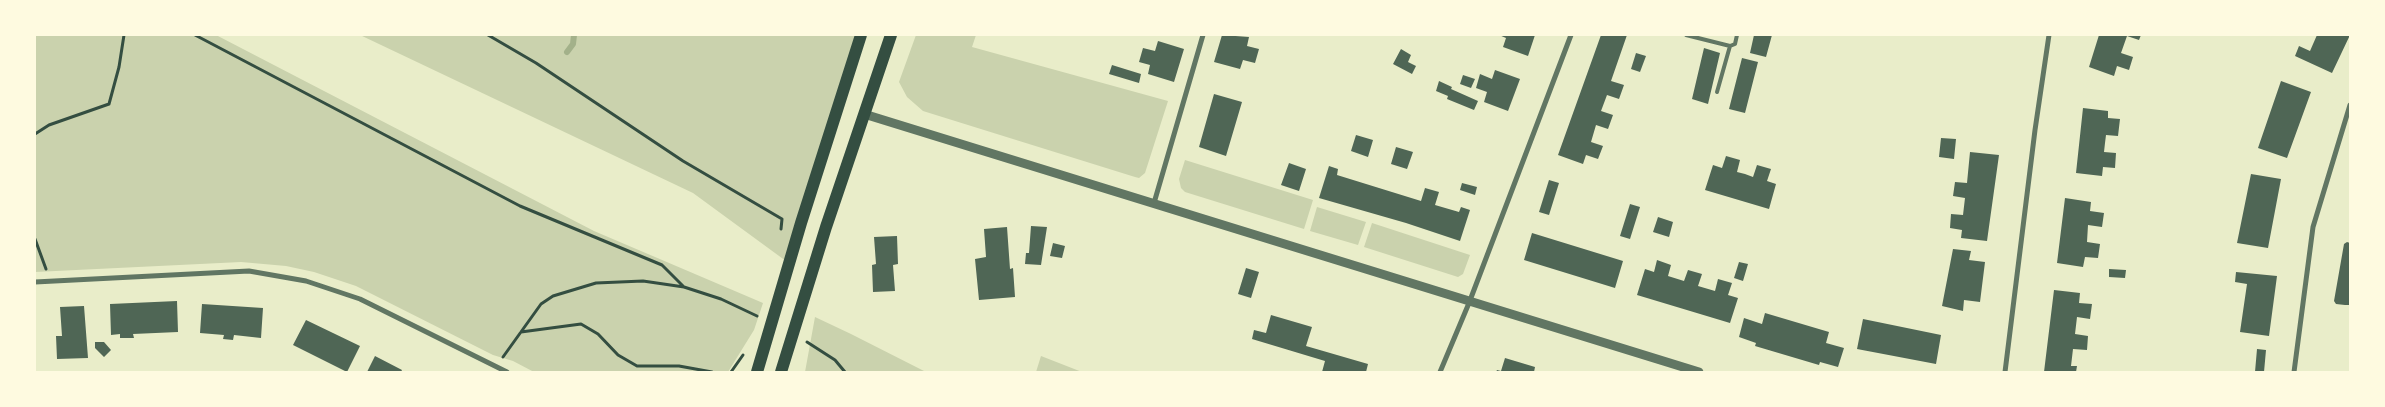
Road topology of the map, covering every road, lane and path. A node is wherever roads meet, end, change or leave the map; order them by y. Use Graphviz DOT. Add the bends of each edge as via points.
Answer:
graph roads {
  1 [pos="124,35"];
  2 [pos="195,35"];
  3 [pos="488,35"];
  4 [pos="861,35"];
  5 [pos="891,35"];
  6 [pos="1203,35"];
  7 [pos="1571,35"];
  8 [pos="1686,35"];
  9 [pos="1738,35"];
  10 [pos="2049,35"];
  11 [pos="1730,46"];
  12 [pos="1716,92"];
  13 [pos="2350,105"];
  14 [pos="864,114"];
  15 [pos="35,134"];
  16 [pos="1154,203"];
  17 [pos="782,218"];
  18 [pos="35,239"];
  19 [pos="35,282"];
  20 [pos="51,282"];
  21 [pos="684,287"];
  22 [pos="1469,303"];
  23 [pos="755,315"];
  24 [pos="521,332"];
  25 [pos="813,344"];
  26 [pos="496,366"];
  27 [pos="507,372"];
  28 [pos="712,372"];
  29 [pos="757,372"];
  30 [pos="781,372"];
  31 [pos="845,372"];
  32 [pos="1440,372"];
  33 [pos="1699,372"];
  34 [pos="2004,372"];
  35 [pos="2294,372"];
  1 -- 15 [label="path" via="109,104 49,124"];
  2 -- 21 [label="path" via="520,206 662,265"];
  3 -- 17 [label="path" via="536,63 683,161"];
  4 -- 29 [label="main road"];
  5 -- 14 [label="main road"];
  6 -- 16 [label="street"];
  7 -- 22 [label="street"];
  8 -- 11 [label="lane"];
  9 -- 11 [label="lane" via="1735,44"];
  10 -- 34 [label="street"];
  11 -- 12 [label="lane"];
  13 -- 35 [label="street" via="2313,227"];
  14 -- 16 [label="street"];
  14 -- 30 [label="main road"];
  16 -- 22 [label="street"];
  18 -- 20 [label="path"];
  19 -- 20 [label="street"];
  20 -- 26 [label="street" via="249,271 306,280 360,299"];
  21 -- 23 [label="path" via="722,299"];
  21 -- 24 [label="path" via="643,281 596,283 553,296 541,304"];
  22 -- 32 [label="street"];
  22 -- 33 [label="street"];
  24 -- 26 [label="path"];
  24 -- 28 [label="path" via="581,324 598,334 618,355 638,366 679,366"];
  25 -- 31 [label="path"];
  26 -- 27 [label="street"];
}
